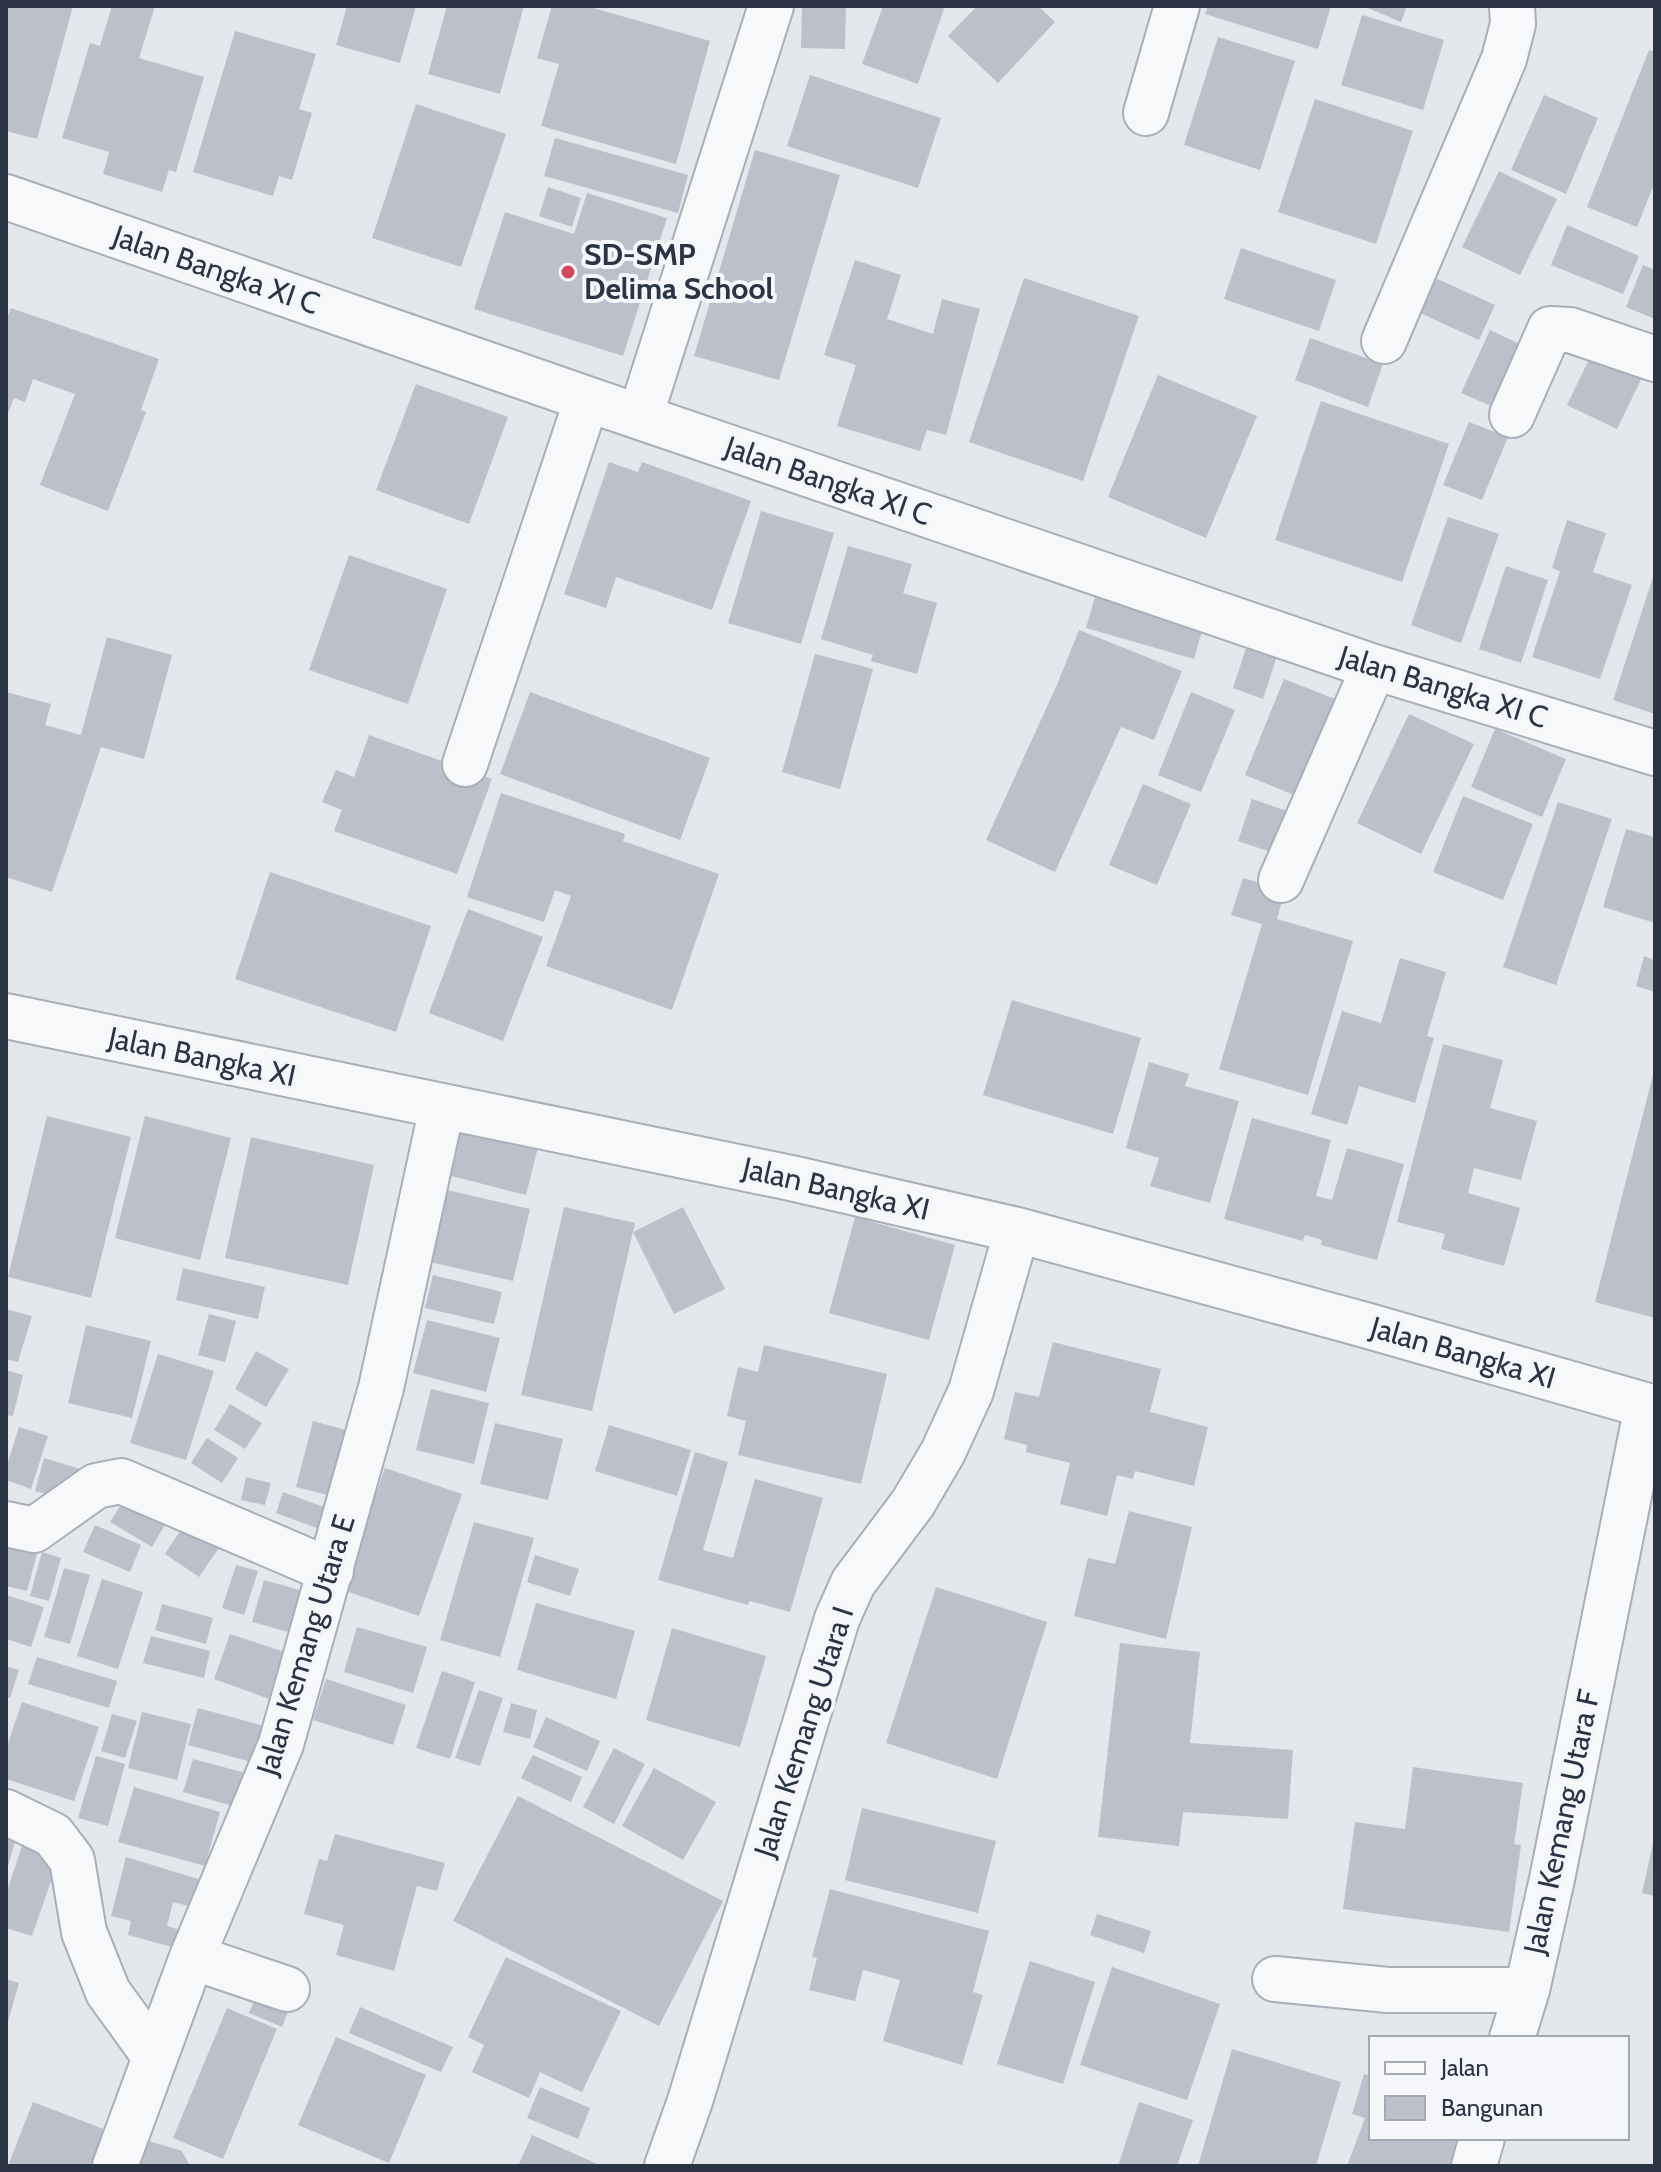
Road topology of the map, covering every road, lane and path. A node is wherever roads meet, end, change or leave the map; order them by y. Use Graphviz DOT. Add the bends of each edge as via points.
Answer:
graph roads {
  1 [pos="771,6"];
  2 [pos="1177,6"];
  3 [pos="1521,7"];
  4 [pos="1146,113"];
  5 [pos="6,197"];
  6 [pos="1384,341"];
  7 [pos="1655,359"];
  8 [pos="587,399"];
  9 [pos="1512,415"];
  10 [pos="640,417"];
  11 [pos="1374,667"];
  12 [pos="1655,753"];
  13 [pos="465,764"];
  14 [pos="1281,880"];
  15 [pos="6,1016"];
  16 [pos="442,1107"];
  17 [pos="1017,1230"];
  18 [pos="1651,1407"];
  19 [pos="6,1524"];
  20 [pos="331,1571"];
  21 [pos="6,1812"];
  22 [pos="192,1957"];
  23 [pos="1275,1979"];
  24 [pos="287,1989"];
  25 [pos="1527,1990"];
  26 [pos="1513,2036"];
  27 [pos="155,2057"];
  28 [pos="1481,2140"];
  29 [pos="115,2166"];
  30 [pos="667,2166"];
  31 [pos="1474,2166"];
  1 -- 10 [label="street"];
  2 -- 4 [label="street"];
  3 -- 6 [label="street" via="1504,59"];
  5 -- 8 [label="street, Jalan Bangka XI C"];
  7 -- 9 [label="street" via="1570,330 1550,329"];
  8 -- 10 [label="street, Jalan Bangka XI C"];
  8 -- 13 [label="street"];
  10 -- 11 [label="street, Jalan Bangka XI C"];
  11 -- 12 [label="street, Jalan Bangka XI C"];
  11 -- 14 [label="street"];
  15 -- 16 [label="street, Jalan Bangka XI"];
  16 -- 17 [label="street, Jalan Bangka XI"];
  16 -- 20 [label="street, Jalan Kemang Utara E" via="381,1388"];
  17 -- 18 [label="street, Jalan Bangka XI"];
  17 -- 30 [label="street, Jalan Kemang Utara I" via="971,1391 943,1452 913,1503 853,1583 837,1619"];
  18 -- 25 [label="street, Jalan Kemang Utara F"];
  19 -- 20 [label="street" via="34,1530 96,1486 121,1481"];
  20 -- 22 [label="street, Jalan Kemang Utara E" via="281,1744"];
  21 -- 27 [label="street" via="53,1835 72,1860 84,1932 108,1992"];
  22 -- 24 [label="street"];
  22 -- 27 [label="street, Jalan Kemang Utara E"];
  23 -- 25 [label="street, Jalan Kemang Utara F" via="1388,1990"];
  25 -- 26 [label="street"];
  27 -- 29 [label="street, Jalan Kemang Utara E"];
  28 -- 31 [label="street"];
}
